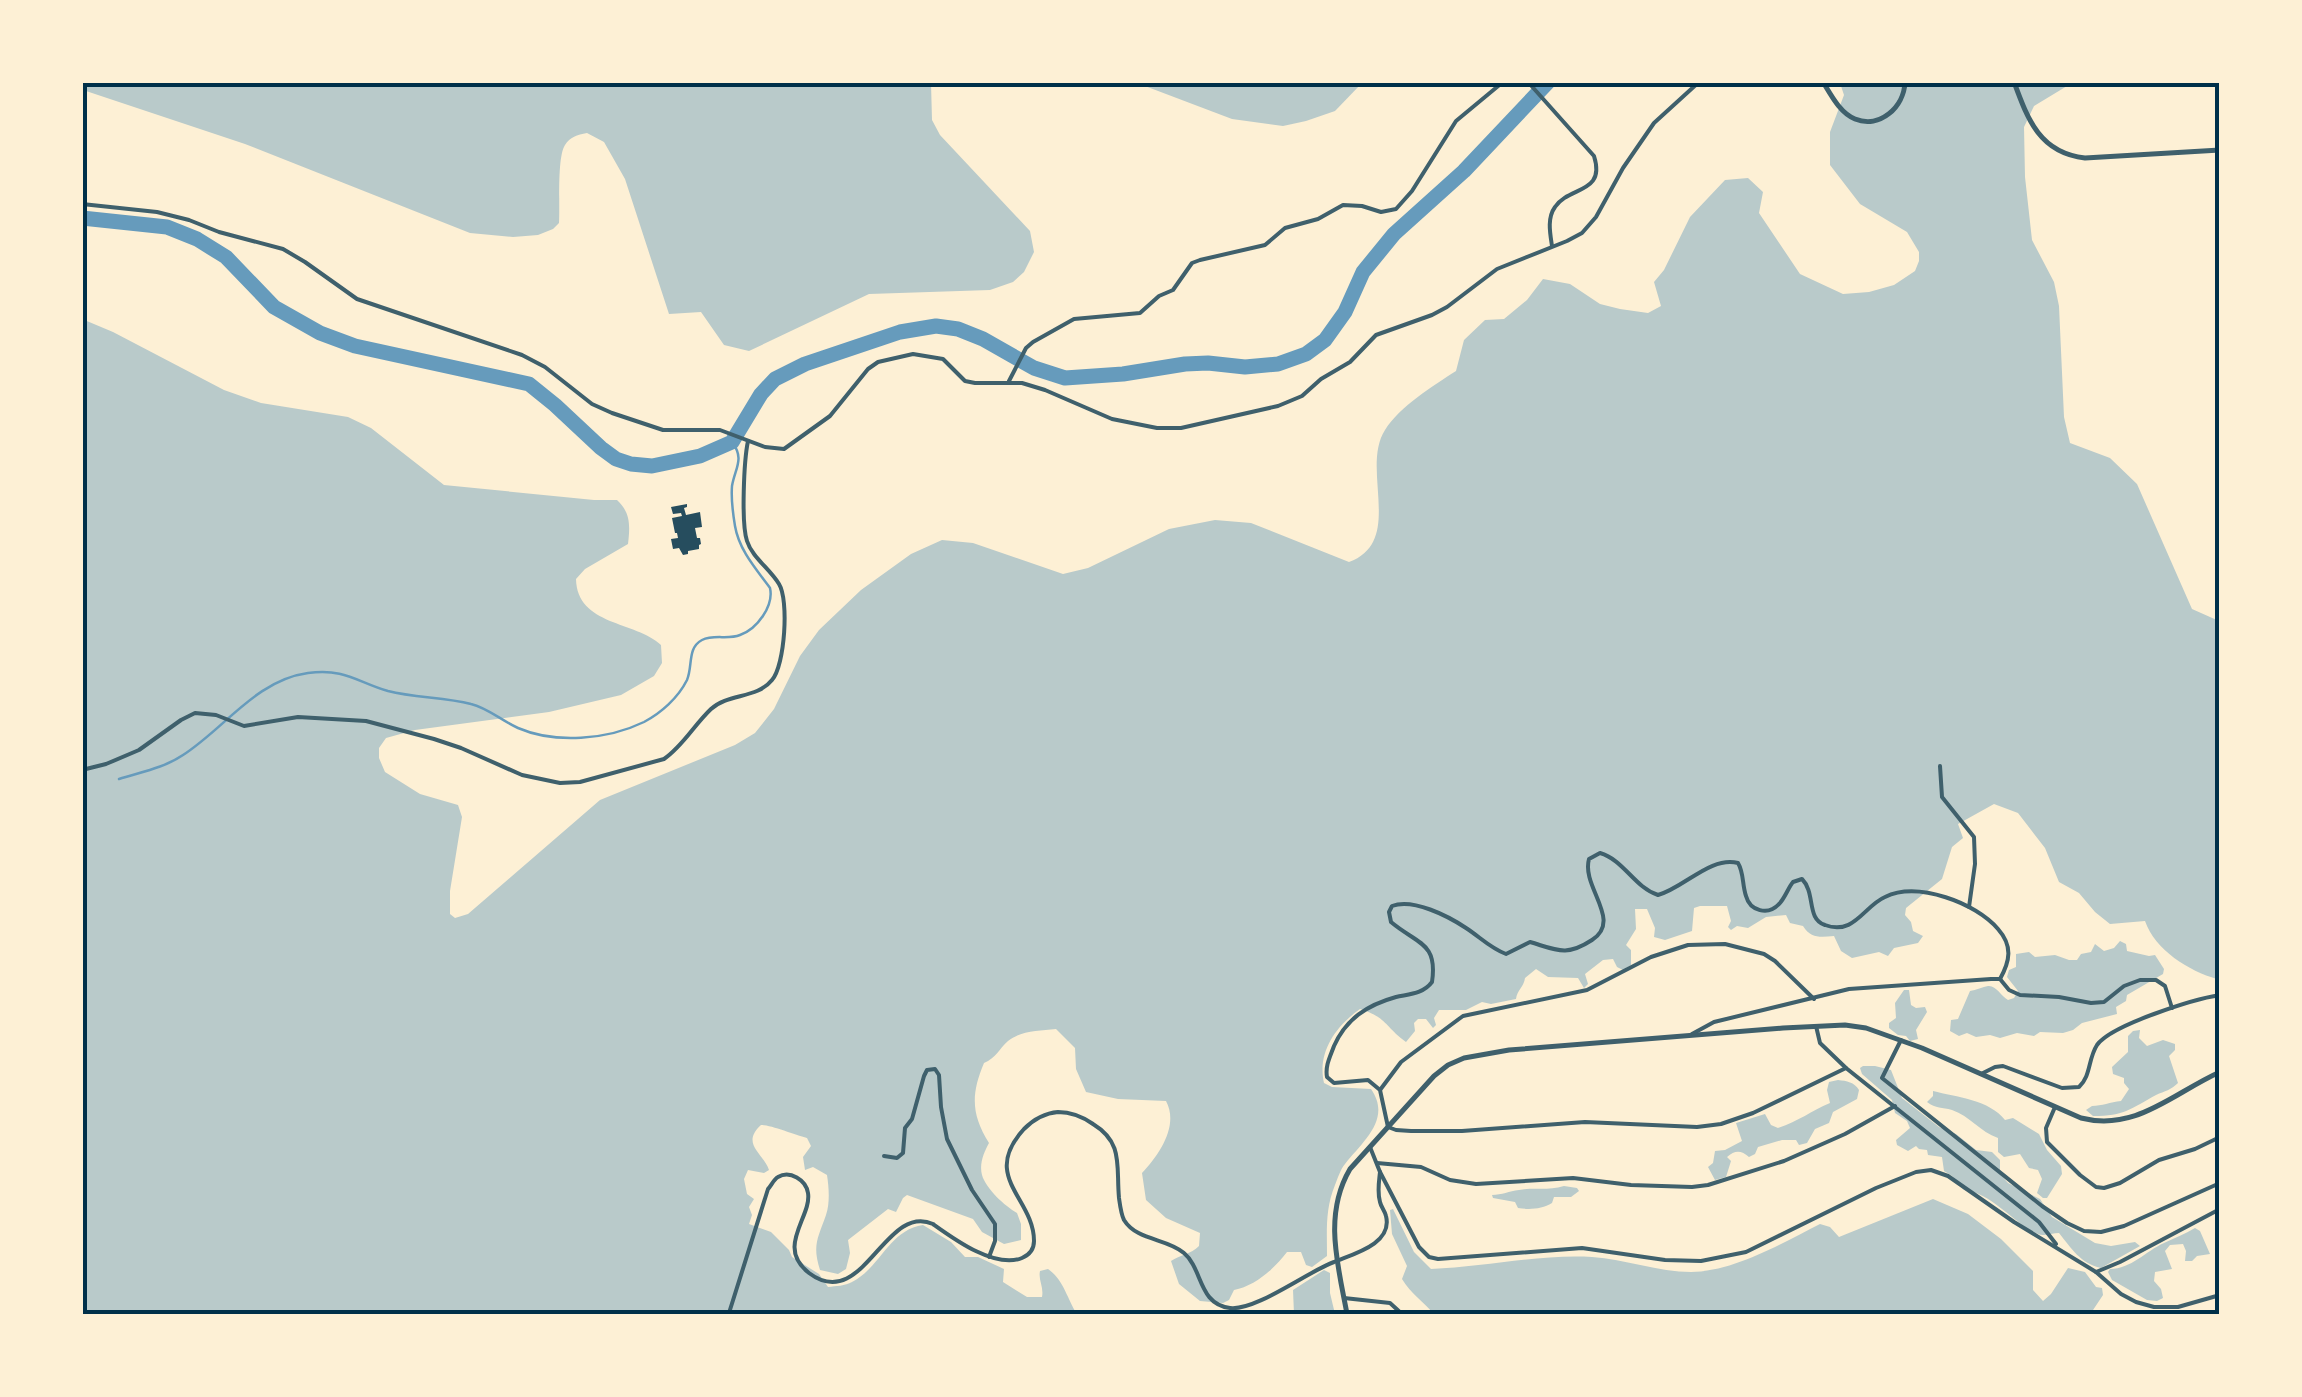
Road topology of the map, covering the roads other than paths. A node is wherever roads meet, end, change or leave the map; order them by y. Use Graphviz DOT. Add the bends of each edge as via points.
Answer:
graph roads {
  1 [pos="1504,82"];
  2 [pos="1698,82"];
  3 [pos="1823,82"];
  4 [pos="1905,82"];
  5 [pos="2014,82"];
  6 [pos="1529,85"];
  7 [pos="2220,150"];
  8 [pos="82,204"];
  9 [pos="1552,246"];
  10 [pos="1009,382"];
  11 [pos="746,441"];
  12 [pos="1940,766"];
  13 [pos="82,770"];
  14 [pos="1969,907"];
  15 [pos="2000,979"];
  16 [pos="2220,995"];
  17 [pos="1814,999"];
  18 [pos="2172,1008"];
  19 [pos="1816,1026"];
  20 [pos="1690,1036"];
  21 [pos="1900,1040"];
  22 [pos="1846,1068"];
  23 [pos="2220,1072"];
  24 [pos="1981,1074"];
  25 [pos="1380,1090"];
  26 [pos="1895,1106"];
  27 [pos="2055,1106"];
  28 [pos="1388,1127"];
  29 [pos="2220,1137"];
  30 [pos="1370,1146"];
  31 [pos="884,1156"];
  32 [pos="1377,1163"];
  33 [pos="1380,1172"];
  34 [pos="2220,1184"];
  35 [pos="2220,1208"];
  36 [pos="2059,1248"];
  37 [pos="988,1257"];
  38 [pos="1337,1260"];
  39 [pos="2096,1272"];
  40 [pos="2220,1295"];
  41 [pos="1344,1298"];
  42 [pos="728,1312"];
  43 [pos="1347,1314"];
  44 [pos="1402,1314"];
  1 -- 10 [label="street" via="1456,121 1396,209 1342,206 1286,228 1265,245 1192,264 1177,287 1140,313 1074,320 1032,342"];
  2 -- 9 [label="street" via="1654,122 1582,233"];
  3 -- 4 [label="street" via="1844,111 1866,121 1892,112"];
  5 -- 7 [label="street" via="2029,120 2068,156"];
  6 -- 9 [label="street" via="1596,164 1585,190 1554,208"];
  8 -- 11 [label="street" via="158,212 283,249 357,300 522,355 612,413 663,430 720,430"];
  9 -- 10 [label="street" via="1497,269 1447,307 1376,335 1350,362 1278,406 1157,428"];
  10 -- 11 [label="street" via="966,382 932,356 894,358 868,369 830,416 792,445 777,450"];
  11 -- 13 [label="street" via="746,535 782,590 780,666 763,689 714,706 664,759 560,784 366,722 298,717 244,726 196,713 139,750"];
  12 -- 14 [label="street" via="1942,797 1974,836"];
  14 -- 15 [label="street" via="2007,941 2009,959"];
  14 -- 25 [label="street" via="1900,892 1878,900 1856,921 1827,926 1813,913 1802,880 1792,882 1780,903 1766,911 1750,905 1738,863 1720,862 1658,895 1600,853 1587,869 1605,927 1576,950 1530,942 1506,954 1444,916 1397,903 1390,908 1391,922 1429,949 1432,982 1350,1020 1326,1070 1334,1083 1368,1080"];
  15 -- 17 [label="street" via="1877,986"];
  15 -- 18 [label="street" via="2020,995 2102,1003 2132,982 2152,979 2165,986"];
  16 -- 18 [label="street"];
  17 -- 20 [label="street" via="1714,1022"];
  17 -- 25 [label="street" via="1764,954 1725,944 1688,945 1587,990 1462,1016 1401,1062"];
  18 -- 24 [label="street" via="2104,1038 2079,1088 2003,1066"];
  19 -- 20 [label="street"];
  19 -- 21 [label="street" via="1857,1026"];
  19 -- 22 [label="street" via="1820,1043"];
  20 -- 28 [label="street" via="1464,1058 1434,1076"];
  21 -- 24 [label="street"];
  21 -- 34 [label="street" via="1882,1078 2073,1226 2112,1230"];
  22 -- 26 [label="street"];
  22 -- 28 [label="street" via="1721,1124"];
  23 -- 27 [label="street" via="2115,1122"];
  24 -- 27 [label="street"];
  25 -- 28 [label="street"];
  26 -- 32 [label="street" via="1798,1155 1708,1185 1573,1178 1476,1184 1421,1167"];
  26 -- 36 [label="street" via="2039,1222"];
  27 -- 29 [label="street" via="2047,1142 2101,1188"];
  28 -- 30 [label="street"];
  30 -- 32 [label="street"];
  30 -- 38 [label="street" via="1338,1194"];
  31 -- 37 [label="street" via="904,1152 905,1128 924,1076 935,1068 947,1139 995,1224"];
  32 -- 33 [label="street"];
  33 -- 36 [label="street" via="1419,1247 1438,1260 1582,1248 1701,1261 1746,1252 1923,1170 1948,1176"];
  33 -- 38 [label="street" via="1385,1230 1370,1246"];
  35 -- 39 [label="street"];
  36 -- 39 [label="street"];
  37 -- 38 [label="street" via="1013,1260 1032,1251 1032,1227 1008,1179 1008,1162 1031,1123 1059,1112 1090,1121 1111,1139 1124,1220 1180,1249 1204,1291 1222,1306 1252,1305"];
  37 -- 42 [label="street" via="914,1220 847,1279 823,1280 802,1265 794,1240 808,1202 806,1188 782,1175 768,1189"];
  38 -- 41 [label="street"];
  39 -- 40 [label="street" via="2146,1306 2178,1307"];
  41 -- 43 [label="street"];
  41 -- 44 [label="street" via="1390,1303"];
}
